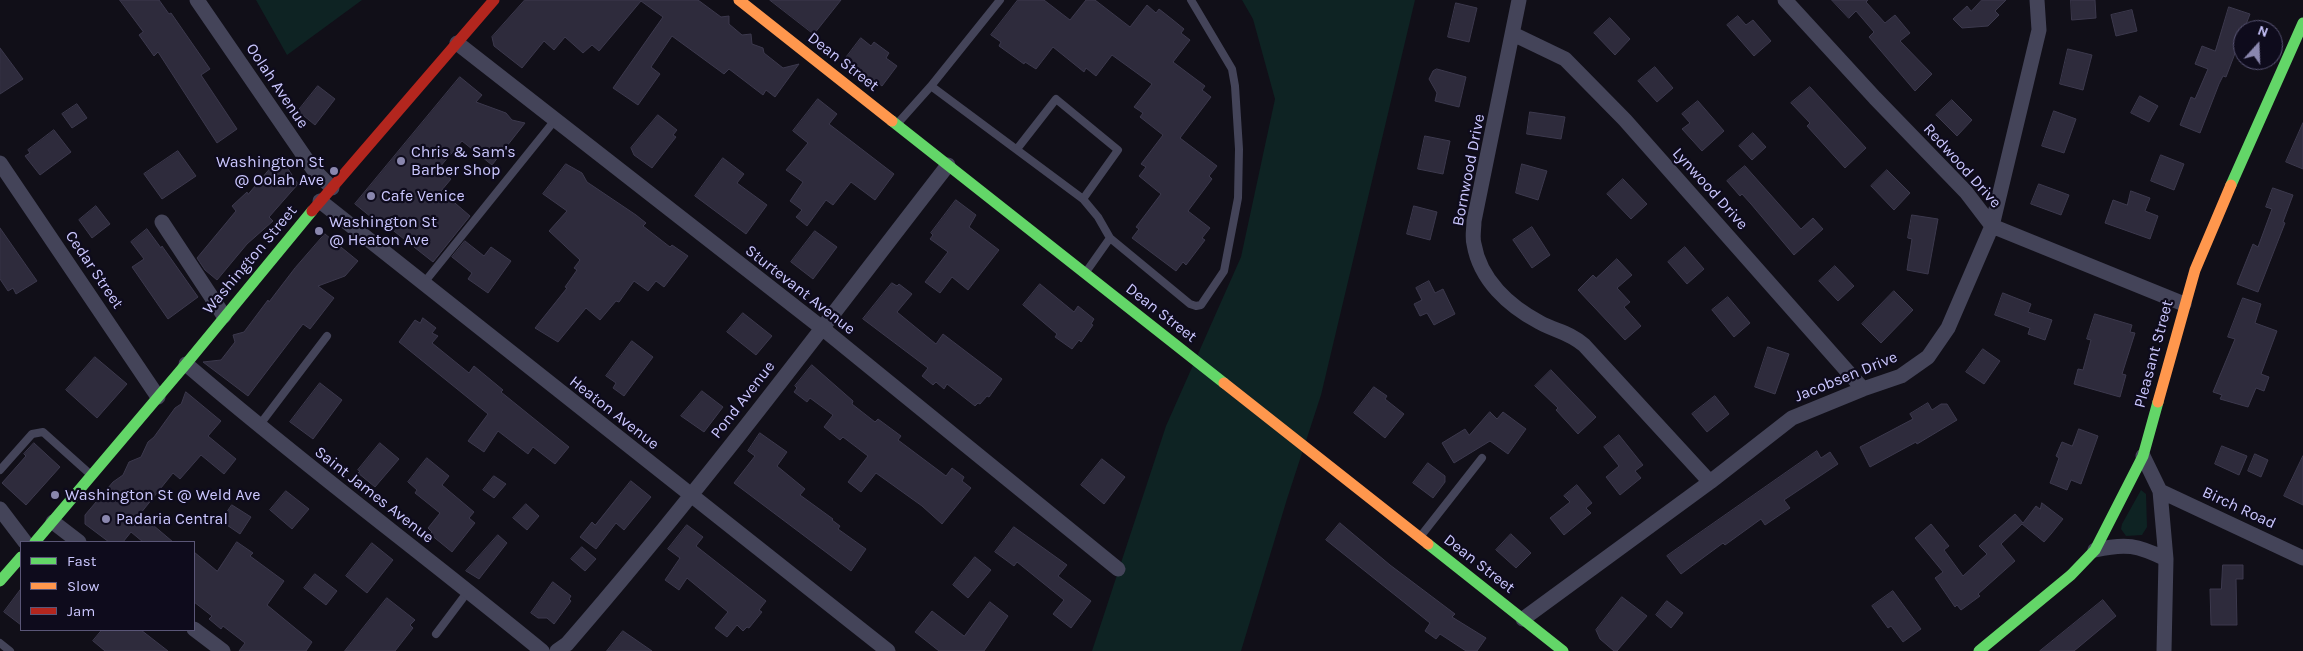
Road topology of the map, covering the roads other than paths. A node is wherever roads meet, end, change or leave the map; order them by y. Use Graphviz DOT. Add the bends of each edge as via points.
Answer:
graph roads {
  1 [pos="197,0"];
  2 [pos="494,0"];
  3 [pos="738,0"];
  4 [pos="1000,0"];
  5 [pos="1191,0"];
  6 [pos="1519,0"];
  7 [pos="1785,0"];
  8 [pos="2037,0"];
  9 [pos="2303,23"];
  10 [pos="1514,34"];
  11 [pos="457,43"];
  12 [pos="931,86"];
  13 [pos="555,120"];
  14 [pos="896,124"];
  15 [pos="1017,149"];
  16 [pos="0,163"];
  17 [pos="948,165"];
  18 [pos="332,188"];
  19 [pos="1083,199"];
  20 [pos="320,201"];
  21 [pos="162,222"];
  22 [pos="1992,226"];
  23 [pos="1110,238"];
  24 [pos="1085,273"];
  25 [pos="423,284"];
  26 [pos="2184,304"];
  27 [pos="224,316"];
  28 [pos="822,328"];
  29 [pos="327,336"];
  30 [pos="186,364"];
  31 [pos="1863,388"];
  32 [pos="158,397"];
  33 [pos="258,427"];
  34 [pos="2143,456"];
  35 [pos="1482,458"];
  36 [pos="0,470"];
  37 [pos="92,475"];
  38 [pos="1710,482"];
  39 [pos="2160,491"];
  40 [pos="691,495"];
  41 [pos="0,508"];
  42 [pos="53,522"];
  43 [pos="1420,538"];
  44 [pos="24,541"];
  45 [pos="35,541"];
  46 [pos="78,541"];
  47 [pos="2095,550"];
  48 [pos="20,558"];
  49 [pos="2303,558"];
  50 [pos="2166,559"];
  51 [pos="1118,569"];
  52 [pos="0,581"];
  53 [pos="469,590"];
  54 [pos="1523,619"];
  55 [pos="195,630"];
  56 [pos="436,634"];
  57 [pos="0,643"];
  58 [pos="10,651"];
  59 [pos="223,651"];
  60 [pos="542,651"];
  61 [pos="558,651"];
  62 [pos="888,651"];
  63 [pos="1563,651"];
  64 [pos="1979,651"];
  65 [pos="2164,651"];
  1 -- 18 [label="street, Oolah Avenue" via="313,169"];
  2 -- 11 [label="main road, Washington Street"];
  3 -- 14 [label="main road, Dean Street"];
  4 -- 12 [label="lane"];
  5 -- 23 [label="lane" via="1232,69 1235,86 1238,198 1224,270 1202,305 1196,306"];
  6 -- 10 [label="street, Bornwood Drive"];
  7 -- 22 [label="street, Redwood Drive" via="1966,192"];
  8 -- 22 [label="street, Jacobsen Drive" via="2039,30"];
  9 -- 26 [label="main road, Pleasant Street" via="2230,184"];
  10 -- 31 [label="street, Lynwood Drive" via="1565,59 1578,72 1625,120"];
  10 -- 38 [label="street, Bornwood Drive" via="1474,221 1473,244 1481,269 1513,307 1541,323 1571,334 1584,345"];
  11 -- 13 [label="street, Sturtevant Avenue"];
  11 -- 18 [label="main road, Washington Street"];
  12 -- 14 [label="lane"];
  12 -- 15 [label="lane"];
  13 -- 25 [label="lane"];
  13 -- 28 [label="street, Sturtevant Avenue"];
  14 -- 17 [label="main road, Dean Street"];
  15 -- 19 [label="lane"];
  15 -- 19 [label="lane" via="1056,99 1118,150"];
  16 -- 32 [label="street, Cedar Street"];
  17 -- 24 [label="main road, Dean Street"];
  17 -- 28 [label="street, Pond Avenue"];
  18 -- 20 [label="main road, Washington Street"];
  19 -- 23 [label="lane"];
  20 -- 25 [label="street, Heaton Avenue"];
  20 -- 27 [label="main road, Washington Street"];
  21 -- 27 [label="street"];
  22 -- 26 [label="street, Redwood Drive"];
  22 -- 31 [label="street, Jacobsen Drive" via="1948,328 1928,357 1901,376"];
  23 -- 24 [label="lane"];
  24 -- 43 [label="main road, Dean Street"];
  25 -- 40 [label="street, Heaton Avenue"];
  26 -- 34 [label="main road, Pleasant Street"];
  27 -- 30 [label="main road, Washington Street"];
  28 -- 40 [label="street, Pond Avenue"];
  28 -- 51 [label="street, Sturtevant Avenue"];
  29 -- 33 [label="lane"];
  30 -- 32 [label="main road, Washington Street"];
  30 -- 33 [label="street, Saint James Avenue"];
  31 -- 38 [label="street, Jacobsen Drive" via="1792,418"];
  32 -- 37 [label="main road, Washington Street"];
  33 -- 53 [label="street, Saint James Avenue"];
  34 -- 39 [label="street"];
  34 -- 47 [label="main road, Pleasant Street"];
  35 -- 43 [label="lane"];
  36 -- 37 [label="lane" via="32,434 43,432"];
  37 -- 42 [label="main road, Washington Street"];
  38 -- 54 [label="street, Jacobsen Drive"];
  39 -- 49 [label="street, Birch Road"];
  39 -- 50 [label="street"];
  40 -- 61 [label="street, Pond Avenue" via="568,644"];
  40 -- 62 [label="street, Heaton Avenue"];
  41 -- 44 [label="street"];
  42 -- 45 [label="main road, Washington Street"];
  42 -- 46 [label="street"];
  43 -- 54 [label="main road, Dean Street"];
  47 -- 50 [label="street" via="2121,544 2144,549"];
  47 -- 64 [label="main road, Pleasant Street" via="2071,575"];
  48 -- 52 [label="main road"];
  50 -- 65 [label="street"];
  53 -- 56 [label="lane"];
  53 -- 60 [label="street, Saint James Avenue"];
  54 -- 63 [label="main road, Dean Street"];
  55 -- 59 [label="street"];
  57 -- 58 [label="lane"];
}
